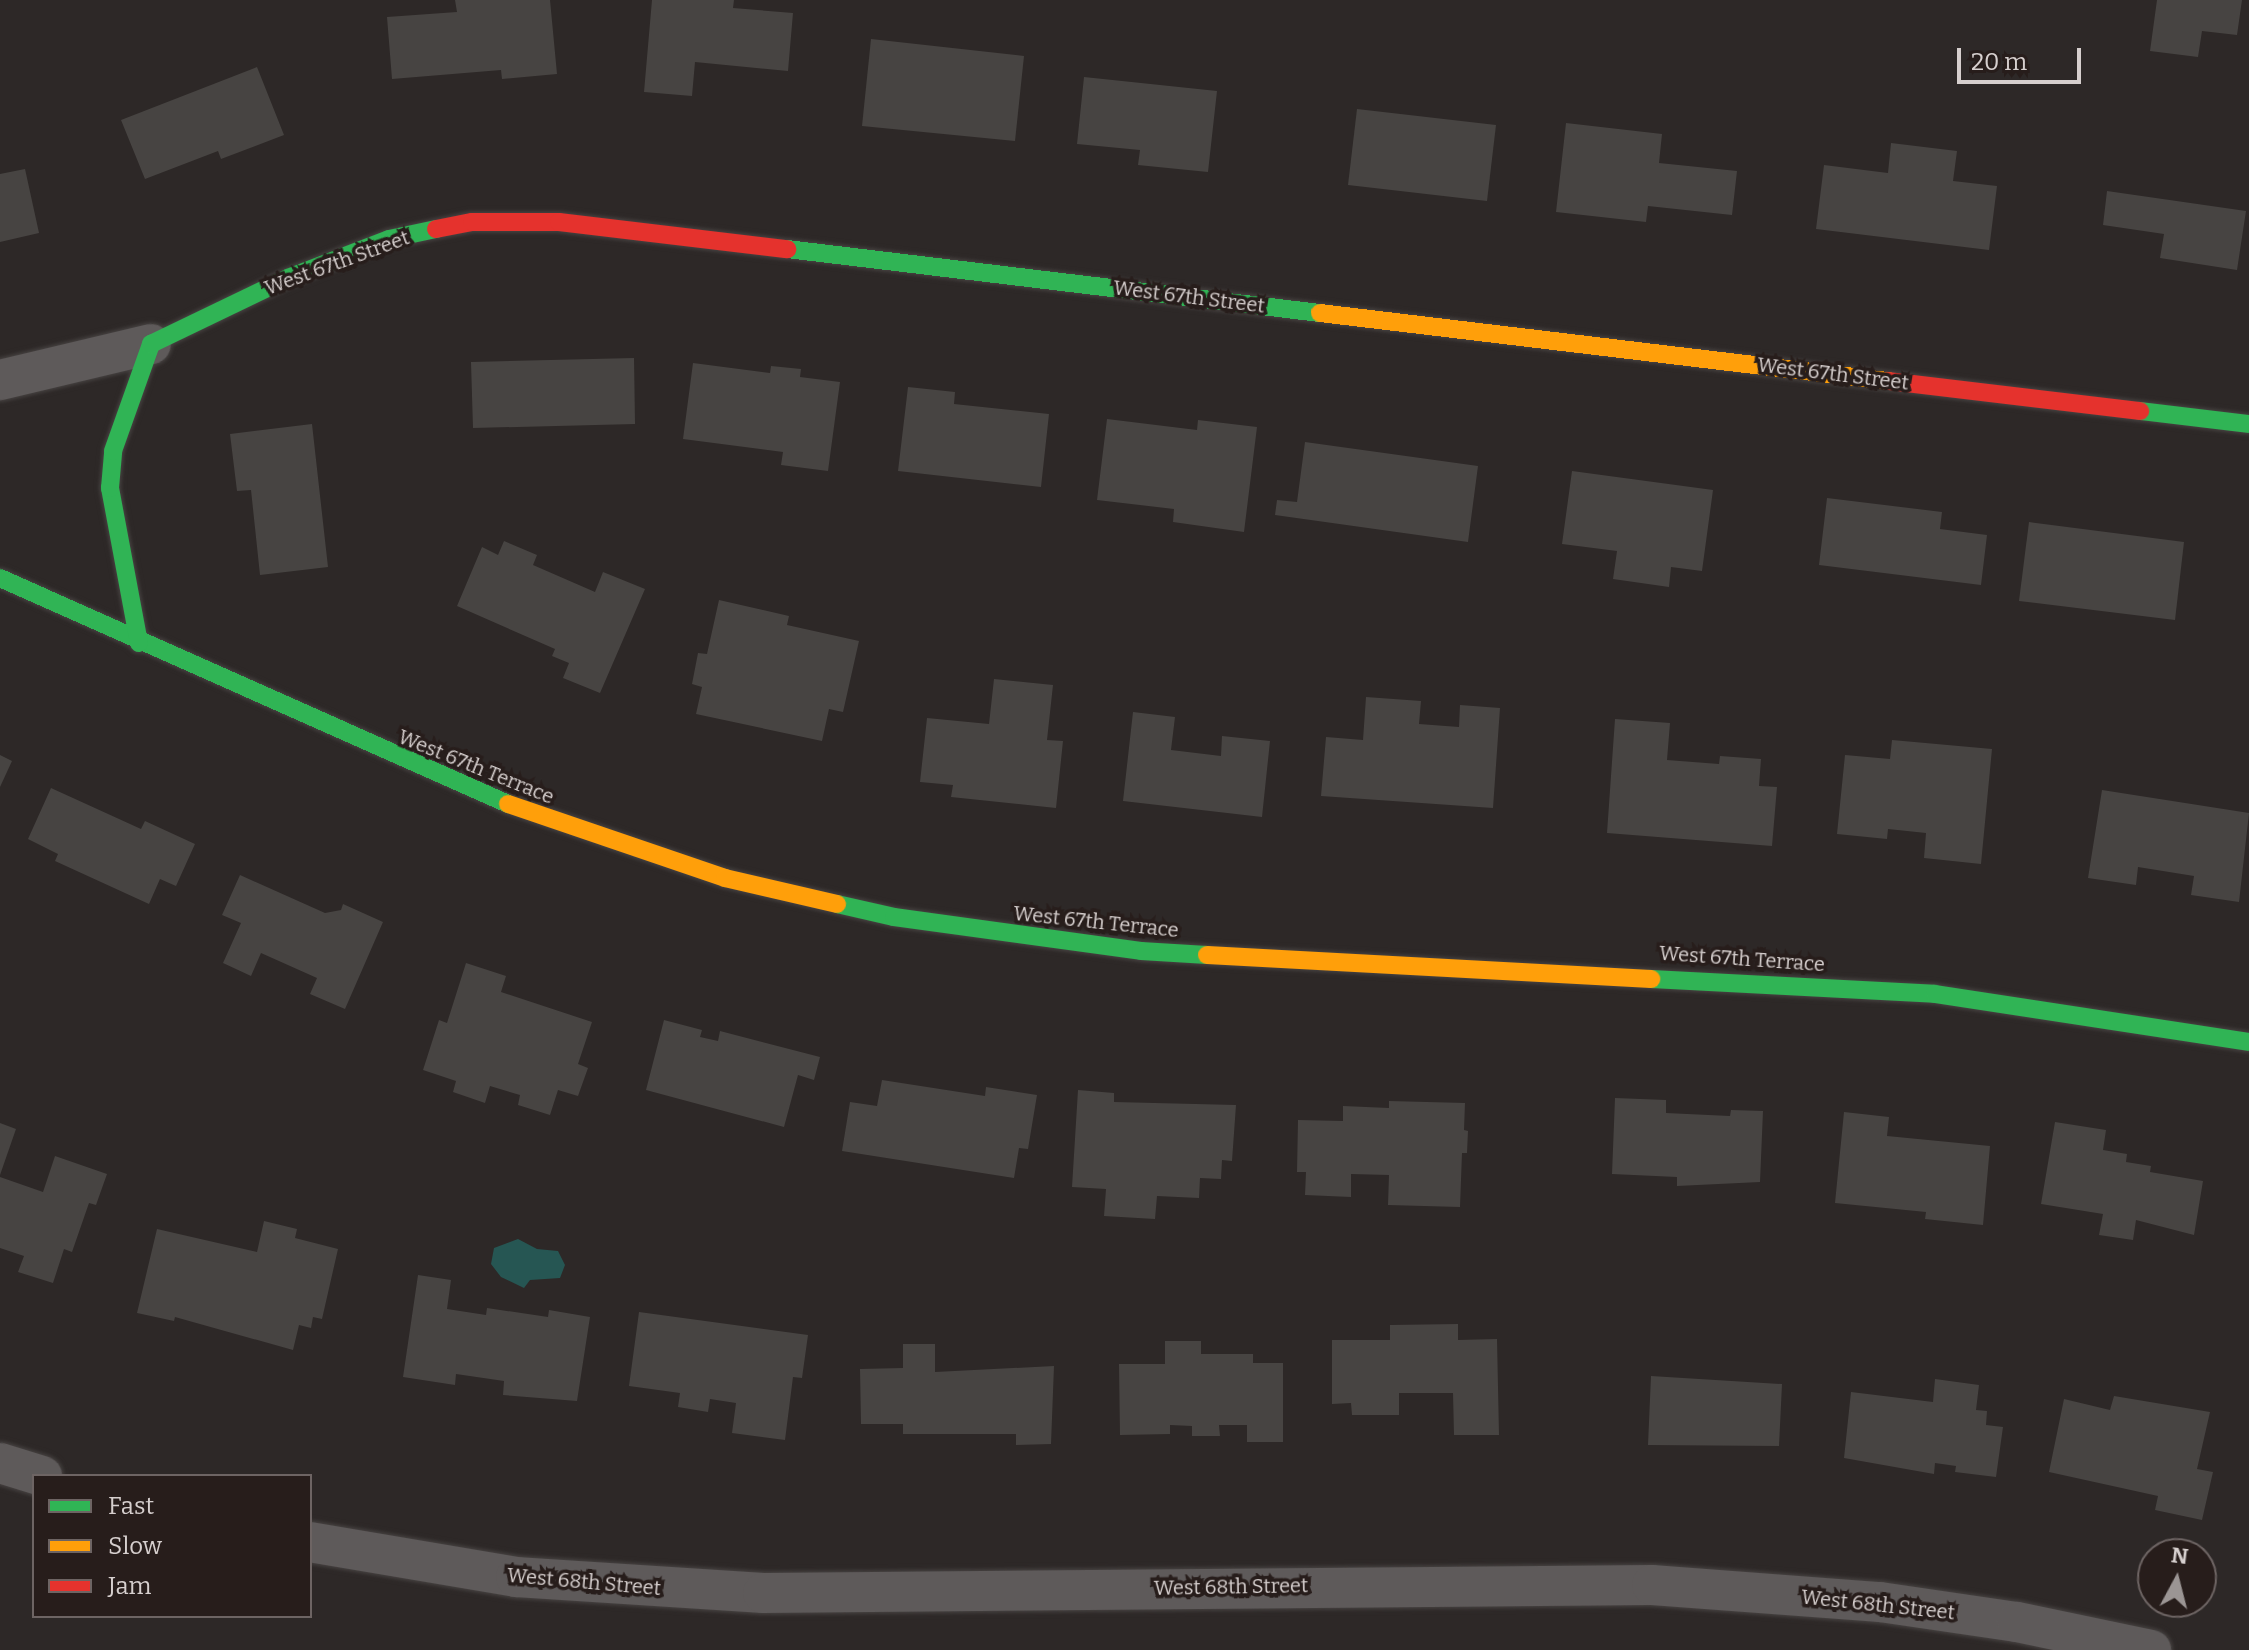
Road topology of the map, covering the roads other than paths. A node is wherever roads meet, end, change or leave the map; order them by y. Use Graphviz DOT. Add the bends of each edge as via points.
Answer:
graph roads {
  1 [pos="151,344"];
  2 [pos="0,380"];
  3 [pos="2249,424"];
  4 [pos="0,578"];
  5 [pos="139,643"];
  6 [pos="2249,1042"];
  7 [pos="0,1463"];
  8 [pos="36,1474"];
  9 [pos="312,1542"];
  10 [pos="2151,1650"];
  1 -- 2 [label="street, West 67th Street"];
  1 -- 3 [label="street, West 67th Street" via="288,278 389,239 472,222 559,222"];
  1 -- 5 [label="street" via="113,451 110,488"];
  4 -- 5 [label="street, West 67th Terrace"];
  5 -- 6 [label="street, West 67th Terrace" via="453,783 584,834 725,878 894,917 1141,951 1935,994"];
  7 -- 8 [label="street"];
  9 -- 10 [label="street, West 68th Street" via="516,1577 763,1593 1652,1585 1880,1602 2017,1622"];
}
